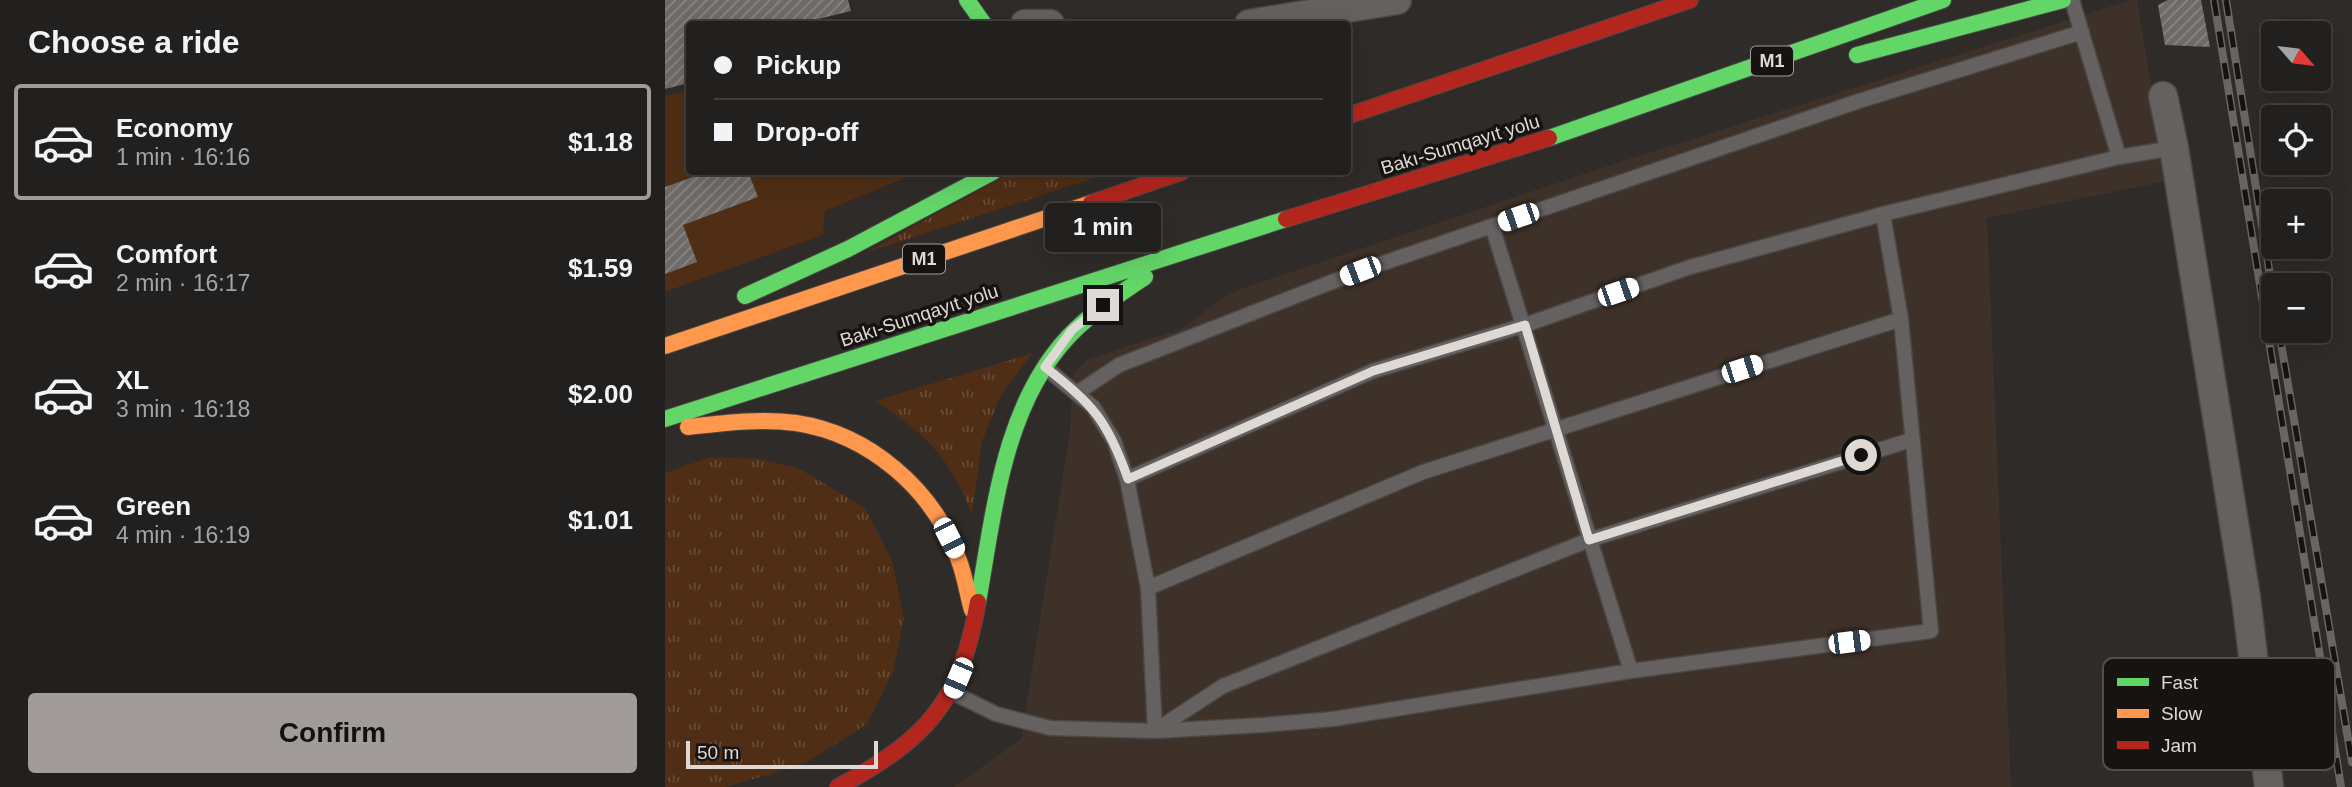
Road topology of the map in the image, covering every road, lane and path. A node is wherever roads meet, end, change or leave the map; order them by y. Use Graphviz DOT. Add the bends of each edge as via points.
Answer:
graph roads {
  1 [pos="967,0"];
  2 [pos="1397,0"];
  3 [pos="1656,0"];
  4 [pos="1690,0"];
  5 [pos="1943,0"];
  6 [pos="2063,0"];
  7 [pos="2072,0"];
  8 [pos="1296,7"];
  9 [pos="982,21"];
  10 [pos="1257,21"];
  11 [pos="2082,32"];
  12 [pos="1567,40"];
  13 [pos="1839,59"];
  14 [pos="1773,77"];
  15 [pos="2163,96"];
  16 [pos="1351,113"];
  17 [pos="1601,122"];
  18 [pos="2174,148"];
  19 [pos="2119,157"];
  20 [pos="987,175"];
  21 [pos="1173,175"];
  22 [pos="1883,214"];
  23 [pos="1492,226"];
  24 [pos="1202,245"];
  25 [pos="726,305"];
  26 [pos="702,316"];
  27 [pos="1901,318"];
  28 [pos="1525,325"];
  29 [pos="665,332"];
  30 [pos="665,346"];
  31 [pos="1045,367"];
  32 [pos="1077,393"];
  33 [pos="665,419"];
  34 [pos="665,429"];
  35 [pos="1556,429"];
  36 [pos="1911,440"];
  37 [pos="1128,479"];
  38 [pos="1589,540"];
  39 [pos="1148,588"];
  40 [pos="974,621"];
  41 [pos="2253,658"];
  42 [pos="1631,671"];
  43 [pos="952,692"];
  44 [pos="1155,731"];
  45 [pos="838,787"];
  1 -- 9 [label="highway"];
  2 -- 8 [label="street"];
  3 -- 12 [label="highway"];
  4 -- 12 [label="highway"];
  5 -- 17 [label="highway, Bakı-Sumqayıt yolu / M1"];
  6 -- 13 [label="highway"];
  7 -- 11 [label="lane"];
  8 -- 10 [label="street"];
  11 -- 19 [label="lane"];
  11 -- 23 [label="lane" via="1859,101"];
  12 -- 16 [label="highway"];
  14 -- 17 [label="highway"];
  15 -- 18 [label="street"];
  17 -- 24 [label="highway, Bakı-Sumqayıt yolu / M1"];
  18 -- 19 [label="lane"];
  18 -- 41 [label="street"];
  19 -- 22 [label="lane"];
  20 -- 25 [label="highway" via="848,249"];
  21 -- 30 [label="highway, M1"];
  22 -- 27 [label="lane"];
  22 -- 28 [label="lane" via="1687,268"];
  23 -- 28 [label="lane"];
  23 -- 32 [label="lane" via="1360,271 1130,360"];
  24 -- 31 [label="highway" via="1119,292 1072,330"];
  24 -- 33 [label="highway, Bakı-Sumqayıt yolu / M1"];
  26 -- 29 [label="highway"];
  27 -- 35 [label="lane"];
  27 -- 36 [label="lane"];
  28 -- 35 [label="lane"];
  28 -- 37 [label="lane" via="1373,371"];
  31 -- 32 [label="lane"];
  31 -- 40 [label="highway" via="1025,401 1007,450"];
  32 -- 37 [label="lane" via="1104,422"];
  34 -- 40 [label="highway" via="739,422 809,425 890,461 931,503 958,556"];
  35 -- 38 [label="lane"];
  35 -- 39 [label="lane" via="1423,472"];
  36 -- 38 [label="lane"];
  36 -- 42 [label="lane" via="1931,631"];
  37 -- 39 [label="lane"];
  38 -- 42 [label="lane"];
  38 -- 44 [label="lane" via="1234,681"];
  39 -- 44 [label="lane"];
  40 -- 43 [label="highway"];
  42 -- 44 [label="lane" via="1333,719"];
  43 -- 44 [label="lane" via="996,714 1050,728"];
  43 -- 45 [label="highway" via="925,729 885,762"];
}
